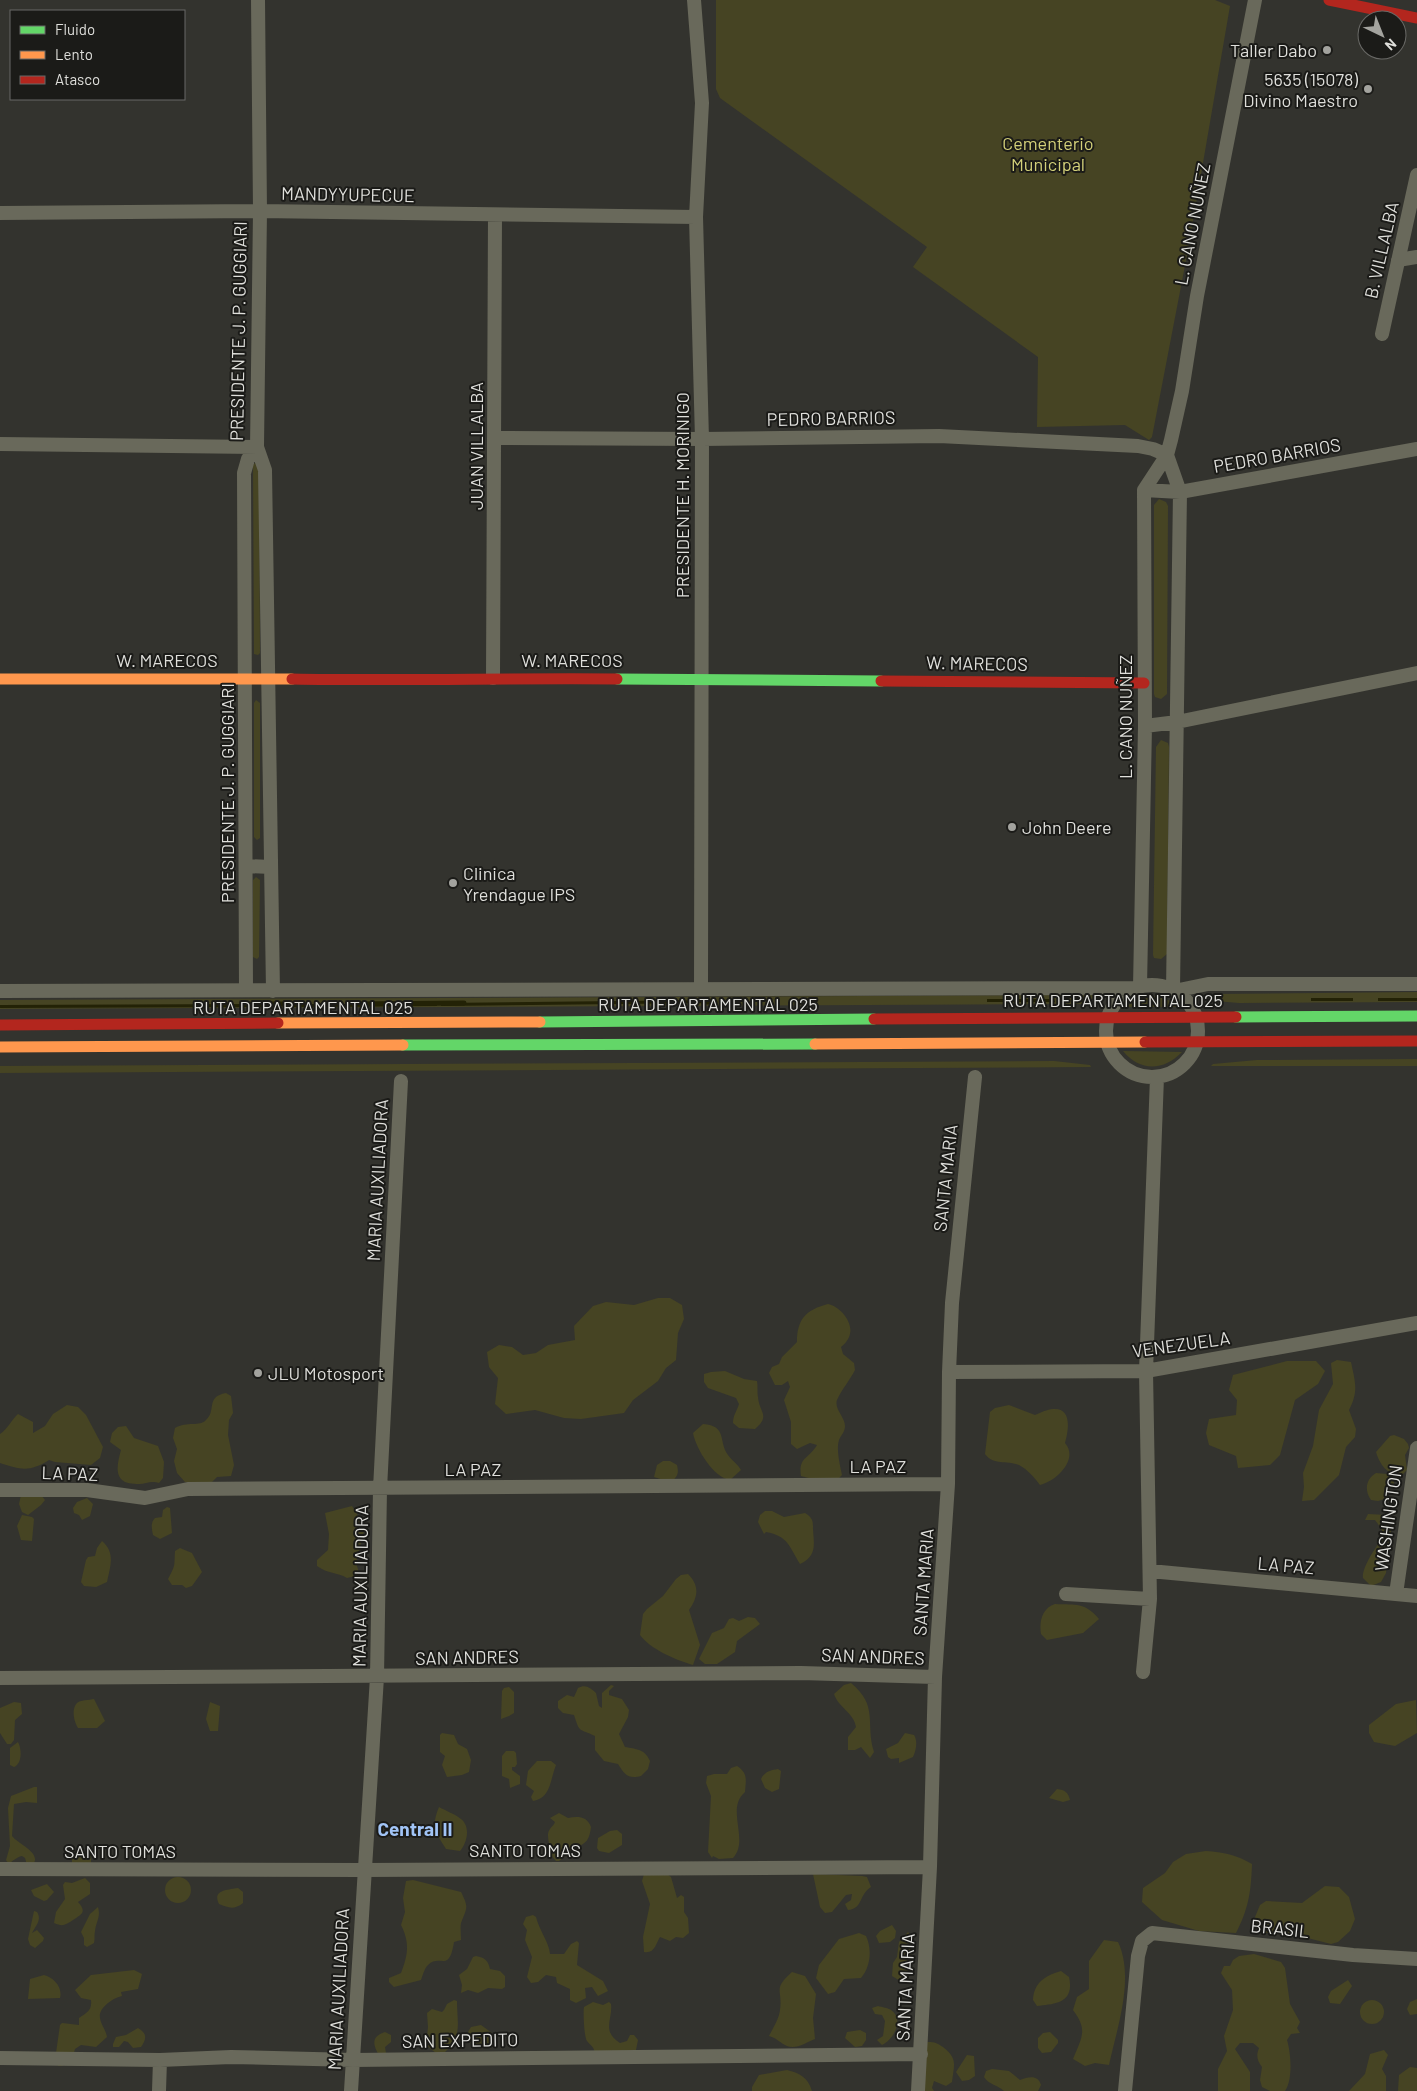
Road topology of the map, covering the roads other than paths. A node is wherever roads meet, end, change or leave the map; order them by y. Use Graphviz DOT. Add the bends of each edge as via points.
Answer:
graph roads {
  1 [pos="258,0"];
  2 [pos="694,0"];
  3 [pos="1255,0"];
  4 [pos="1329,0"];
  5 [pos="1417,18"];
  6 [pos="1417,175"];
  7 [pos="260,211"];
  8 [pos="0,214"];
  9 [pos="495,215"];
  10 [pos="696,217"];
  11 [pos="1417,257"];
  12 [pos="1398,260"];
  13 [pos="1382,334"];
  14 [pos="494,438"];
  15 [pos="702,439"];
  16 [pos="0,444"];
  17 [pos="257,447"];
  18 [pos="1417,449"];
  19 [pos="1167,455"];
  20 [pos="1144,490"];
  21 [pos="1180,492"];
  22 [pos="1417,673"];
  23 [pos="246,678"];
  24 [pos="269,678"];
  25 [pos="493,678"];
  26 [pos="0,679"];
  27 [pos="702,679"];
  28 [pos="1144,683"];
  29 [pos="1177,722"];
  30 [pos="1145,726"];
  31 [pos="246,866"];
  32 [pos="271,867"];
  33 [pos="1417,984"];
  34 [pos="1139,987"];
  35 [pos="0,990"];
  36 [pos="246,990"];
  37 [pos="701,990"];
  38 [pos="1174,990"];
  39 [pos="273,991"];
  40 [pos="1417,1016"];
  41 [pos="1196,1017"];
  42 [pos="1108,1018"];
  43 [pos="0,1025"];
  44 [pos="1417,1041"];
  45 [pos="1107,1042"];
  46 [pos="1197,1042"];
  47 [pos="0,1047"];
  48 [pos="974,1077"];
  49 [pos="1157,1077"];
  50 [pos="401,1081"];
  51 [pos="1417,1322"];
  52 [pos="1146,1370"];
  53 [pos="949,1372"];
  54 [pos="1417,1448"];
  55 [pos="948,1484"];
  56 [pos="380,1489"];
  57 [pos="0,1490"];
  58 [pos="1150,1571"];
  59 [pos="1066,1594"];
  60 [pos="1396,1594"];
  61 [pos="1417,1596"];
  62 [pos="1150,1599"];
  63 [pos="1143,1672"];
  64 [pos="377,1677"];
  65 [pos="935,1677"];
  66 [pos="0,1678"];
  67 [pos="930,1867"];
  68 [pos="0,1869"];
  69 [pos="364,1870"];
  70 [pos="1417,1959"];
  71 [pos="921,2054"];
  72 [pos="0,2058"];
  73 [pos="160,2060"];
  74 [pos="353,2060"];
  75 [pos="159,2091"];
  76 [pos="351,2091"];
  77 [pos="918,2091"];
  78 [pos="1125,2091"];
  1 -- 7 [label="street, PRESIDENTE J. P. GUGGIARI"];
  2 -- 10 [label="street, PRESIDENTE H. MORINIGO" via="702,103"];
  3 -- 19 [label="street, L. CANO NUÑEZ" via="1197,296 1182,391"];
  4 -- 5 [label="main road"];
  6 -- 12 [label="street, B. VILLALBA"];
  7 -- 8 [label="street, MANDYYUPECUE"];
  7 -- 9 [label="street, MANDYYUPECUE"];
  7 -- 17 [label="street, PRESIDENTE J. P. GUGGIARI"];
  9 -- 10 [label="street, MANDYYUPECUE"];
  9 -- 14 [label="street, JUAN VILLALBA"];
  10 -- 15 [label="street, PRESIDENTE H. MORINIGO"];
  11 -- 12 [label="street"];
  12 -- 13 [label="street, B. VILLALBA"];
  14 -- 15 [label="street, PEDRO BARRIOS"];
  14 -- 25 [label="street, JUAN VILLALBA"];
  15 -- 19 [label="street, PEDRO BARRIOS" via="939,436 1138,446"];
  15 -- 27 [label="street, PRESIDENTE H. MORINIGO"];
  16 -- 17 [label="street"];
  17 -- 23 [label="street, PRESIDENTE J. P. GUGGIARI" via="248,459 244,473"];
  17 -- 24 [label="street" via="265,470"];
  18 -- 21 [label="street, PEDRO BARRIOS"];
  19 -- 20 [label="street, L. CANO NUÑEZ"];
  19 -- 21 [label="street"];
  20 -- 21 [label="street, PEDRO BARRIOS"];
  20 -- 28 [label="street, L. CANO NUÑEZ"];
  21 -- 29 [label="street"];
  22 -- 29 [label="street"];
  23 -- 24 [label="main road, W. MARECOS"];
  23 -- 26 [label="main road, W. MARECOS"];
  23 -- 31 [label="street, PRESIDENTE J. P. GUGGIARI"];
  24 -- 25 [label="main road, W. MARECOS" via="391,681"];
  24 -- 32 [label="street"];
  25 -- 27 [label="main road, W. MARECOS"];
  27 -- 28 [label="main road, W. MARECOS"];
  27 -- 37 [label="street, PRESIDENTE H. MORINIGO"];
  28 -- 30 [label="street, L. CANO NUÑEZ"];
  29 -- 30 [label="street"];
  29 -- 38 [label="street"];
  30 -- 34 [label="street, L. CANO NUÑEZ"];
  31 -- 32 [label="street"];
  31 -- 36 [label="street, PRESIDENTE J. P. GUGGIARI"];
  32 -- 39 [label="street"];
  33 -- 38 [label="street" via="1208,984"];
  34 -- 37 [label="street"];
  34 -- 38 [label="street" via="1158,986"];
  34 -- 42 [label="street" via="1126,993"];
  35 -- 36 [label="street"];
  36 -- 39 [label="street"];
  37 -- 39 [label="street"];
  38 -- 41 [label="street" via="1191,1006"];
  40 -- 41 [label="main road, RUTA DEPARTAMENTAL 025"];
  41 -- 42 [label="main road, RUTA DEPARTAMENTAL 025"];
  41 -- 46 [label="street"];
  42 -- 43 [label="main road, RUTA DEPARTAMENTAL 025"];
  42 -- 45 [label="street"];
  44 -- 46 [label="main road"];
  45 -- 46 [label="main road"];
  45 -- 47 [label="main road"];
  45 -- 49 [label="street" via="1112,1054 1128,1071"];
  46 -- 49 [label="street" via="1183,1065"];
  48 -- 53 [label="street, SANTA MARIA" via="952,1303"];
  49 -- 52 [label="street"];
  50 -- 56 [label="street, MARIA AUXILIADORA"];
  51 -- 52 [label="street, VENEZUELA"];
  52 -- 53 [label="street, VENEZUELA"];
  52 -- 58 [label="street"];
  53 -- 55 [label="street, SANTA MARIA"];
  54 -- 60 [label="street, WASHINGTON"];
  55 -- 56 [label="street, LA PAZ"];
  55 -- 65 [label="street, SANTA MARIA"];
  56 -- 57 [label="street, LA PAZ" via="188,1489 145,1498 87,1490"];
  56 -- 64 [label="street, MARIA AUXILIADORA"];
  58 -- 60 [label="street, LA PAZ"];
  58 -- 62 [label="street"];
  59 -- 62 [label="street"];
  60 -- 61 [label="street, LA PAZ"];
  62 -- 63 [label="street"];
  64 -- 65 [label="street, SAN ANDRES" via="801,1673"];
  64 -- 66 [label="street, SAN ANDRES"];
  64 -- 69 [label="street, MARIA AUXILIADORA"];
  65 -- 67 [label="street, SANTA MARIA"];
  67 -- 69 [label="street, SANTO TOMAS"];
  67 -- 71 [label="street, SANTA MARIA"];
  68 -- 69 [label="street, SANTO TOMAS"];
  69 -- 74 [label="street, MARIA AUXILIADORA"];
  70 -- 78 [label="street, BRASIL" via="1152,1933 1142,1941 1138,1956"];
  71 -- 74 [label="street, SAN EXPEDITO"];
  71 -- 77 [label="street, SANTA MARIA"];
  72 -- 73 [label="street, SAN EXPEDITO"];
  73 -- 74 [label="street, SAN EXPEDITO" via="230,2057"];
  73 -- 75 [label="street"];
  74 -- 76 [label="street, MARIA AUXILIADORA"];
}
